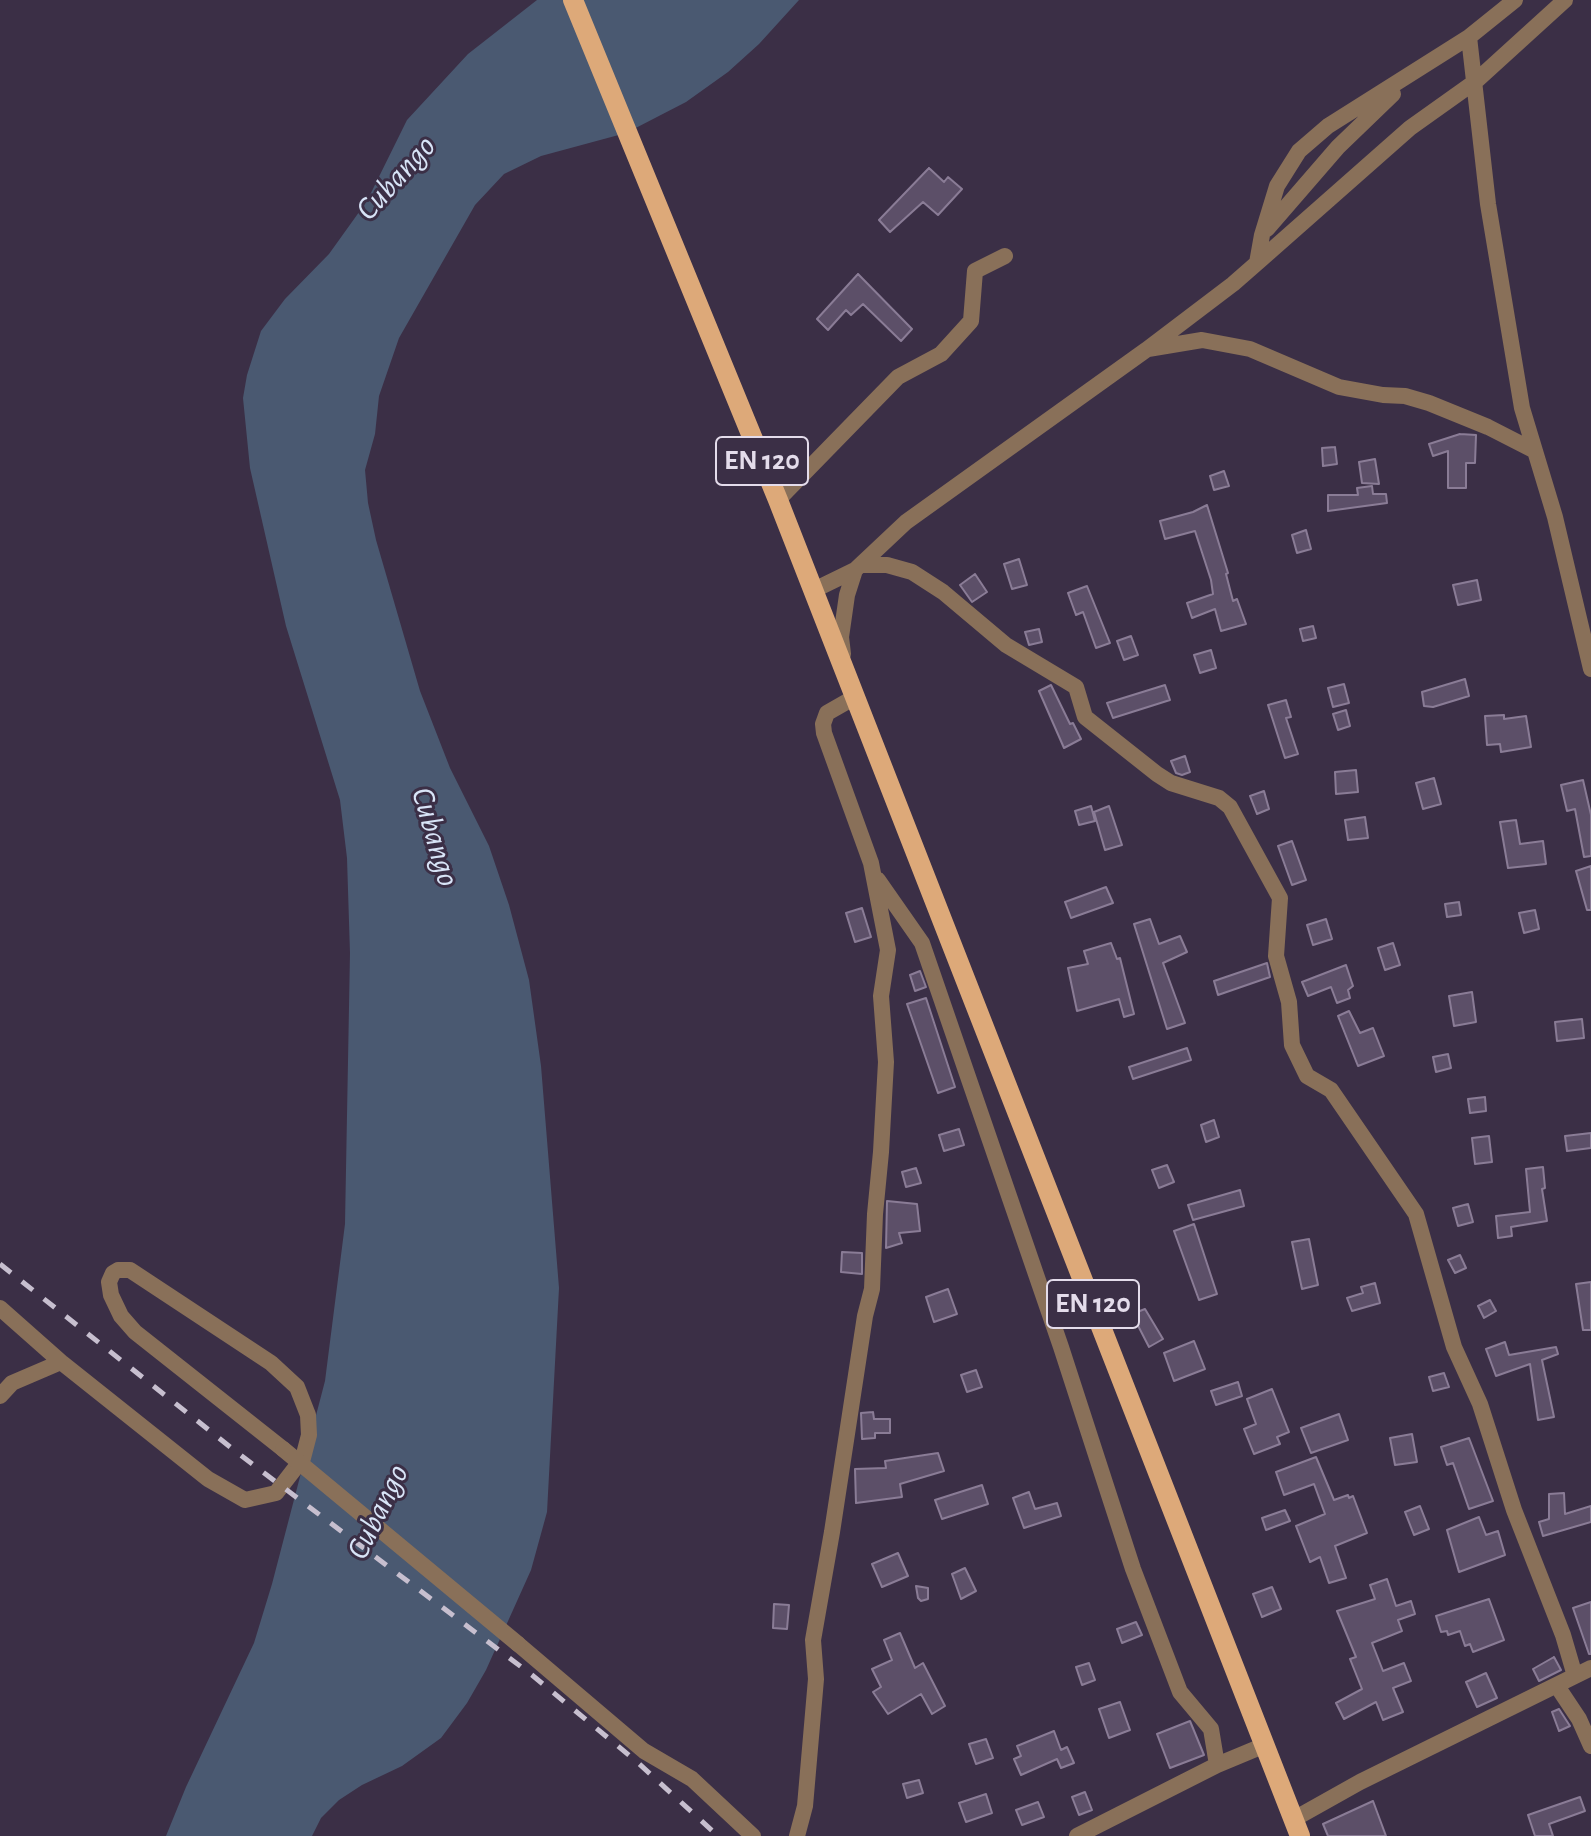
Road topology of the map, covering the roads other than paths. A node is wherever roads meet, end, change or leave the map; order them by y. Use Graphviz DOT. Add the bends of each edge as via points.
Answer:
graph roads {
  1 [pos="573,0"];
  2 [pos="1491,0"];
  3 [pos="1565,0"];
  4 [pos="1513,1"];
  5 [pos="1484,24"];
  6 [pos="1469,37"];
  7 [pos="1441,55"];
  8 [pos="1476,81"];
  9 [pos="1262,235"];
  10 [pos="1005,256"];
  11 [pos="1257,263"];
  12 [pos="1146,350"];
  13 [pos="1533,450"];
  14 [pos="778,500"];
  15 [pos="858,567"];
  16 [pos="812,591"];
  17 [pos="1591,669"];
  18 [pos="846,675"];
  19 [pos="855,697"];
  20 [pos="875,876"];
  21 [pos="0,1308"];
  22 [pos="61,1362"];
  23 [pos="0,1396"];
  24 [pos="1591,1668"];
  25 [pos="1575,1676"];
  26 [pos="1557,1686"];
  27 [pos="1265,1745"];
  28 [pos="1591,1746"];
  29 [pos="1217,1765"];
  30 [pos="1297,1828"];
  31 [pos="753,1836"];
  32 [pos="797,1836"];
  33 [pos="1077,1836"];
  1 -- 14 [label="main road, EN 120"];
  2 -- 5 [label="street"];
  3 -- 8 [label="street"];
  4 -- 5 [label="street"];
  5 -- 6 [label="street"];
  6 -- 7 [label="street"];
  6 -- 8 [label="street"];
  7 -- 9 [label="street" via="1338,147"];
  7 -- 9 [label="street" via="1328,126 1299,151 1277,186"];
  8 -- 11 [label="street" via="1410,128"];
  8 -- 13 [label="street" via="1497,263"];
  9 -- 11 [label="street"];
  10 -- 14 [label="street" via="975,271 971,321 941,354 898,377"];
  11 -- 12 [label="street"];
  12 -- 13 [label="street" via="1202,340 1250,349 1339,387 1429,403"];
  12 -- 15 [label="street" via="906,522"];
  13 -- 17 [label="street" via="1555,517"];
  14 -- 16 [label="main road, EN 120"];
  15 -- 16 [label="street"];
  15 -- 18 [label="street" via="847,595 841,637"];
  15 -- 25 [label="street" via="887,565 912,572 1006,645 1076,687 1085,717 1157,774 1230,807 1280,898 1276,956 1289,1002 1292,1045 1307,1076 1331,1090 1416,1214 1454,1347 1480,1404"];
  16 -- 18 [label="main road, EN 120"];
  18 -- 19 [label="main road, EN 120"];
  19 -- 20 [label="street" via="827,713 824,733"];
  19 -- 27 [label="main road, EN 120"];
  20 -- 29 [label="street" via="922,943 1133,1569 1180,1692 1211,1729"];
  20 -- 32 [label="street" via="888,950 881,996 886,1062 872,1289 813,1640 816,1679 805,1806"];
  21 -- 22 [label="street"];
  22 -- 23 [label="street" via="12,1383"];
  22 -- 31 [label="street, bridge" via="208,1479 245,1500 284,1486 303,1458 309,1435 297,1387 271,1363 130,1270 113,1273 111,1295 128,1324 283,1449 518,1644 644,1751 692,1779"];
  24 -- 25 [label="street"];
  25 -- 26 [label="street"];
  26 -- 28 [label="street"];
  26 -- 30 [label="street" via="1360,1782"];
  27 -- 29 [label="street"];
  27 -- 30 [label="main road, EN 120"];
  29 -- 33 [label="street"];
}
